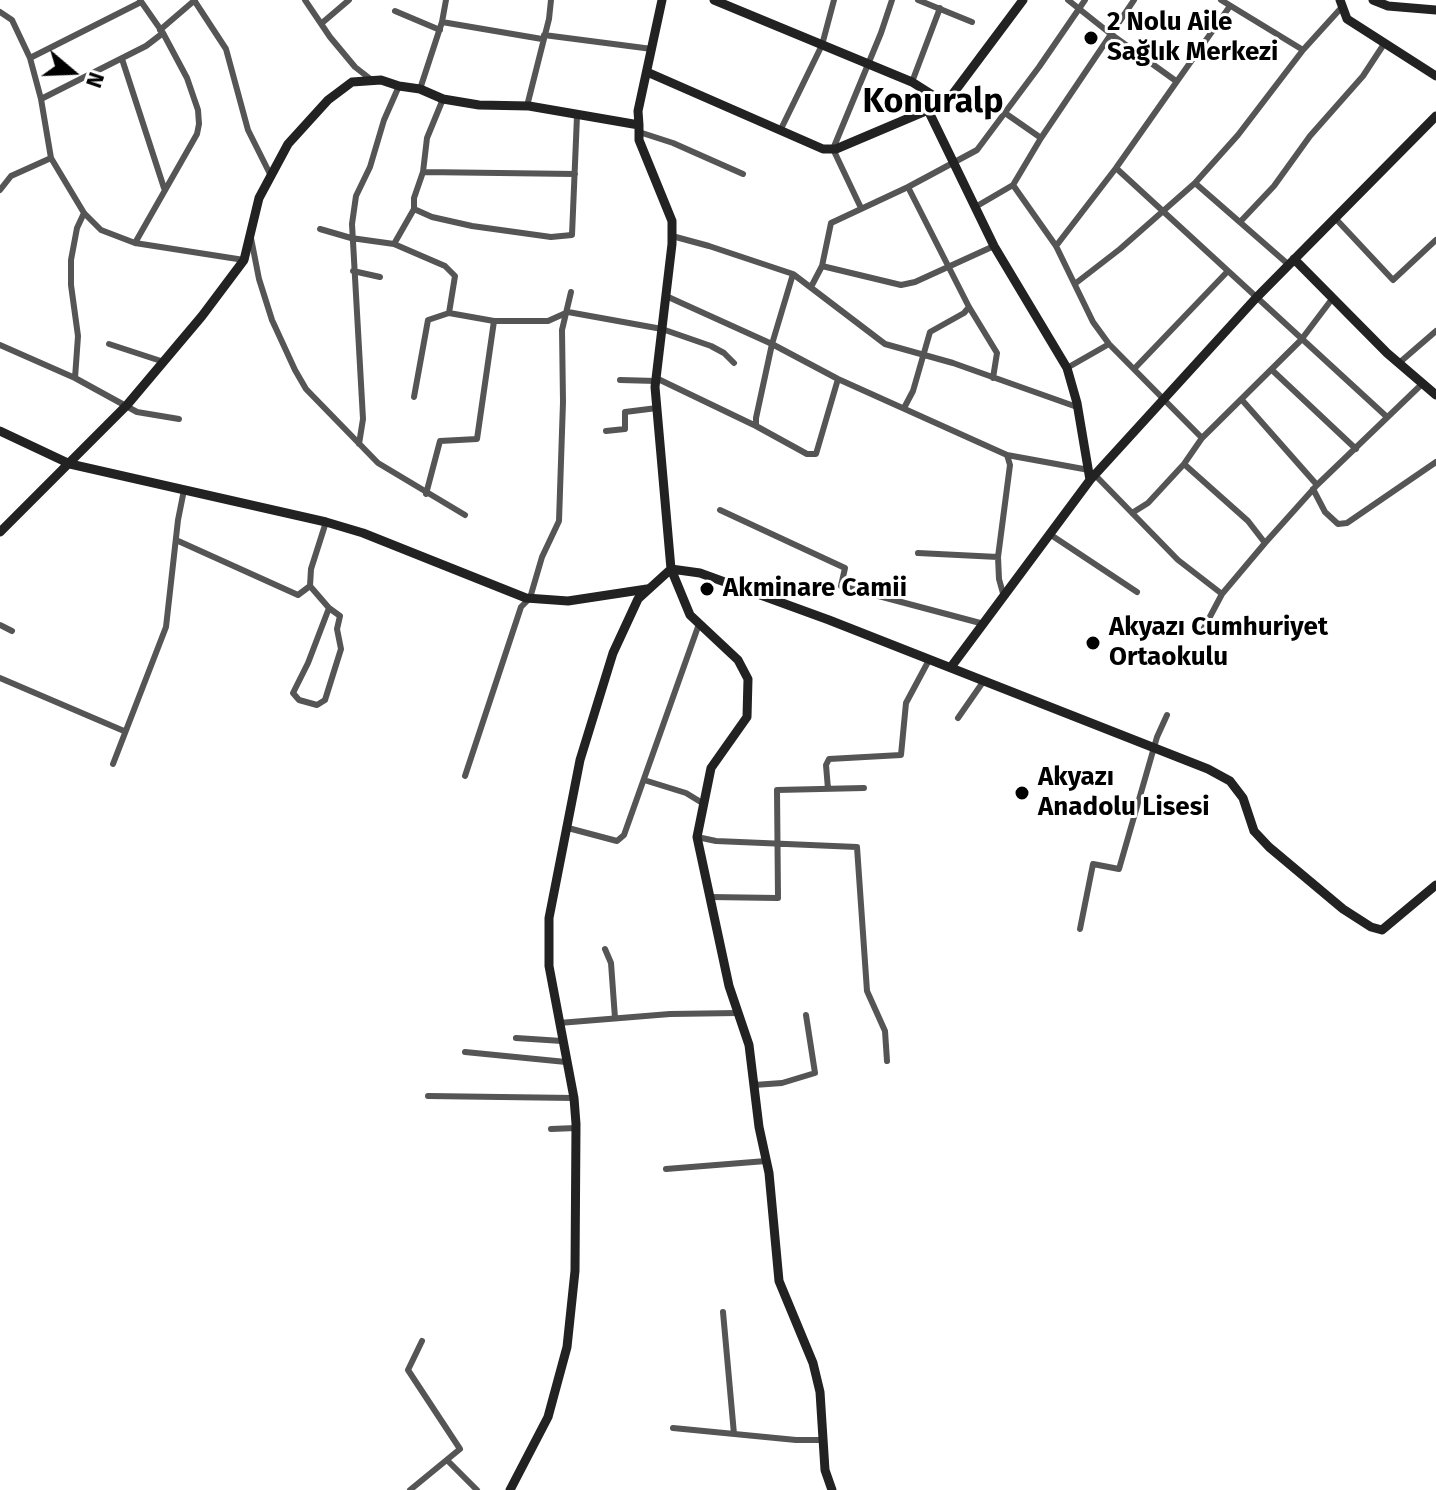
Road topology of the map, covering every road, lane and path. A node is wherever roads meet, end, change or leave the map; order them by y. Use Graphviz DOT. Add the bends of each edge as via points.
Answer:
graph roads {
  1 [pos="194,0"];
  2 [pos="305,0"];
  3 [pos="349,0"];
  4 [pos="446,0"];
  5 [pos="551,0"];
  6 [pos="662,0"];
  7 [pos="714,0"];
  8 [pos="834,0"];
  9 [pos="892,0"];
  10 [pos="918,0"];
  11 [pos="1023,0"];
  12 [pos="1068,0"];
  13 [pos="1085,0"];
  14 [pos="1134,0"];
  15 [pos="1221,0"];
  16 [pos="1373,0"];
  17 [pos="140,1"];
  18 [pos="1341,4"];
  19 [pos="1400,4"];
  20 [pos="1230,6"];
  21 [pos="940,8"];
  22 [pos="1080,8"];
  23 [pos="1436,10"];
  24 [pos="395,11"];
  25 [pos="0,12"];
  26 [pos="442,22"];
  27 [pos="972,22"];
  28 [pos="322,23"];
  29 [pos="440,30"];
  30 [pos="162,31"];
  31 [pos="1112,35"];
  32 [pos="543,37"];
  33 [pos="1384,44"];
  34 [pos="822,45"];
  35 [pos="652,49"];
  36 [pos="1303,50"];
  37 [pos="30,58"];
  38 [pos="122,59"];
  39 [pos="868,63"];
  40 [pos="647,72"];
  41 [pos="1436,76"];
  42 [pos="373,81"];
  43 [pos="1176,81"];
  44 [pos="912,82"];
  45 [pos="399,86"];
  46 [pos="420,89"];
  47 [pos="41,99"];
  48 [pos="443,99"];
  49 [pos="942,101"];
  50 [pos="527,106"];
  51 [pos="928,110"];
  52 [pos="1005,113"];
  53 [pos="577,116"];
  54 [pos="1436,116"];
  55 [pos="639,129"];
  56 [pos="780,131"];
  57 [pos="1041,138"];
  58 [pos="833,149"];
  59 [pos="51,158"];
  60 [pos="953,164"];
  61 [pos="1116,168"];
  62 [pos="423,172"];
  63 [pos="270,174"];
  64 [pos="575,174"];
  65 [pos="743,174"];
  66 [pos="1195,183"];
  67 [pos="1013,185"];
  68 [pos="908,187"];
  69 [pos="164,188"];
  70 [pos="0,190"];
  71 [pos="977,206"];
  72 [pos="861,208"];
  73 [pos="414,209"];
  74 [pos="1163,211"];
  75 [pos="84,213"];
  76 [pos="1335,218"];
  77 [pos="1240,222"];
  78 [pos="320,229"];
  79 [pos="672,236"];
  80 [pos="251,238"];
  81 [pos="351,238"];
  82 [pos="1436,240"];
  83 [pos="135,243"];
  84 [pos="394,244"];
  85 [pos="994,246"];
  86 [pos="1056,246"];
  87 [pos="244,260"];
  88 [pos="1292,262"];
  89 [pos="949,265"];
  90 [pos="822,266"];
  91 [pos="353,271"];
  92 [pos="1227,272"];
  93 [pos="793,274"];
  94 [pos="380,277"];
  95 [pos="1076,283"];
  96 [pos="811,287"];
  97 [pos="571,292"];
  98 [pos="666,296"];
  99 [pos="1256,298"];
  100 [pos="1332,299"];
  101 [pos="969,307"];
  102 [pos="568,312"];
  103 [pos="449,313"];
  104 [pos="494,321"];
  105 [pos="662,329"];
  106 [pos="1436,331"];
  107 [pos="1301,340"];
  108 [pos="109,344"];
  109 [pos="772,344"];
  110 [pos="1109,344"];
  111 [pos="0,345"];
  112 [pos="923,355"];
  113 [pos="164,362"];
  114 [pos="734,363"];
  115 [pos="1399,363"];
  116 [pos="1067,368"];
  117 [pos="1135,368"];
  118 [pos="1272,370"];
  119 [pos="75,378"];
  120 [pos="993,378"];
  121 [pos="838,379"];
  122 [pos="620,380"];
  123 [pos="656,380"];
  124 [pos="1422,384"];
  125 [pos="1436,395"];
  126 [pos="414,397"];
  127 [pos="1163,398"];
  128 [pos="1242,400"];
  129 [pos="127,405"];
  130 [pos="1077,407"];
  131 [pos="657,408"];
  132 [pos="904,408"];
  133 [pos="1387,417"];
  134 [pos="179,419"];
  135 [pos="756,426"];
  136 [pos="0,431"];
  137 [pos="606,431"];
  138 [pos="1202,438"];
  139 [pos="359,444"];
  140 [pos="1356,449"];
  141 [pos="1007,455"];
  142 [pos="1436,462"];
  143 [pos="70,464"];
  144 [pos="1184,464"];
  145 [pos="1091,475"];
  146 [pos="1315,487"];
  147 [pos="184,490"];
  148 [pos="426,494"];
  149 [pos="720,510"];
  150 [pos="1132,513"];
  151 [pos="465,515"];
  152 [pos="326,522"];
  153 [pos="0,532"];
  154 [pos="1051,535"];
  155 [pos="176,540"];
  156 [pos="1265,543"];
  157 [pos="918,553"];
  158 [pos="998,557"];
  159 [pos="671,569"];
  160 [pos="310,586"];
  161 [pos="650,588"];
  162 [pos="1137,592"];
  163 [pos="1222,594"];
  164 [pos="530,598"];
  165 [pos="1004,598"];
  166 [pos="329,608"];
  167 [pos="699,624"];
  168 [pos="984,624"];
  169 [pos="0,625"];
  170 [pos="1204,628"];
  171 [pos="12,631"];
  172 [pos="929,660"];
  173 [pos="951,667"];
  174 [pos="0,678"];
  175 [pos="983,682"];
  176 [pos="1167,715"];
  177 [pos="958,718"];
  178 [pos="124,731"];
  179 [pos="1154,747"];
  180 [pos="113,764"];
  181 [pos="465,776"];
  182 [pos="644,780"];
  183 [pos="864,788"];
  184 [pos="828,789"];
  185 [pos="704,804"];
  186 [pos="568,828"];
  187 [pos="697,837"];
  188 [pos="777,843"];
  189 [pos="1436,885"];
  190 [pos="710,897"];
  191 [pos="1080,929"];
  192 [pos="605,949"];
  193 [pos="738,1013"];
  194 [pos="806,1015"];
  195 [pos="615,1018"];
  196 [pos="559,1023"];
  197 [pos="516,1038"];
  198 [pos="562,1041"];
  199 [pos="465,1052"];
  200 [pos="887,1061"];
  201 [pos="566,1062"];
  202 [pos="754,1085"];
  203 [pos="428,1096"];
  204 [pos="574,1098"];
  205 [pos="576,1128"];
  206 [pos="551,1129"];
  207 [pos="766,1161"];
  208 [pos="666,1169"];
  209 [pos="723,1312"];
  210 [pos="422,1341"];
  211 [pos="673,1428"];
  212 [pos="734,1434"];
  213 [pos="823,1440"];
  214 [pos="447,1460"];
  215 [pos="410,1490"];
  216 [pos="477,1490"];
  217 [pos="510,1490"];
  218 [pos="832,1490"];
  1 -- 30 [label="street"];
  1 -- 63 [label="street" via="226,49 248,130"];
  2 -- 28 [label="street"];
  3 -- 28 [label="street"];
  4 -- 26 [label="street"];
  5 -- 32 [label="street"];
  6 -- 35 [label="street"];
  7 -- 34 [label="street"];
  8 -- 34 [label="street"];
  9 -- 39 [label="street"];
  10 -- 21 [label="street"];
  11 -- 49 [label="street" via="952,95"];
  12 -- 22 [label="street"];
  13 -- 22 [label="street"];
  14 -- 31 [label="street"];
  15 -- 20 [label="street"];
  16 -- 19 [label="street"];
  17 -- 30 [label="street"];
  17 -- 37 [label="street"];
  18 -- 33 [label="street" via="1347,19"];
  18 -- 36 [label="street"];
  19 -- 23 [label="street"];
  20 -- 36 [label="street"];
  20 -- 43 [label="street"];
  21 -- 27 [label="street"];
  21 -- 44 [label="street"];
  22 -- 31 [label="street"];
  22 -- 52 [label="street"];
  24 -- 29 [label="street"];
  25 -- 37 [label="street" via="12,20"];
  26 -- 29 [label="street"];
  26 -- 32 [label="street"];
  28 -- 42 [label="street" via="355,67"];
  29 -- 46 [label="street"];
  30 -- 38 [label="street" via="157,40"];
  30 -- 69 [label="street" via="187,78 199,124"];
  31 -- 43 [label="street"];
  31 -- 57 [label="street"];
  32 -- 35 [label="street"];
  32 -- 50 [label="street"];
  33 -- 41 [label="street"];
  33 -- 77 [label="street"];
  34 -- 39 [label="street"];
  34 -- 56 [label="street"];
  35 -- 40 [label="street"];
  36 -- 66 [label="street"];
  37 -- 47 [label="street"];
  38 -- 47 [label="street"];
  38 -- 69 [label="street"];
  39 -- 44 [label="street"];
  39 -- 58 [label="street"];
  40 -- 55 [label="street"];
  40 -- 56 [label="street"];
  42 -- 45 [label="street"];
  42 -- 63 [label="street" via="352,82 328,100 288,144"];
  43 -- 61 [label="street"];
  44 -- 49 [label="street"];
  45 -- 46 [label="street"];
  45 -- 81 [label="street" via="356,196"];
  46 -- 48 [label="street"];
  47 -- 59 [label="street"];
  48 -- 50 [label="street"];
  48 -- 62 [label="street" via="427,138"];
  49 -- 51 [label="street"];
  50 -- 53 [label="street"];
  51 -- 58 [label="street"];
  51 -- 60 [label="street"];
  52 -- 57 [label="street"];
  52 -- 60 [label="street" via="977,150"];
  53 -- 55 [label="street"];
  53 -- 64 [label="street"];
  54 -- 76 [label="street"];
  55 -- 65 [label="street"];
  55 -- 79 [label="street" via="672,221"];
  56 -- 58 [label="street"];
  57 -- 67 [label="street"];
  58 -- 72 [label="street"];
  59 -- 70 [label="street" via="11,176"];
  59 -- 75 [label="street"];
  60 -- 68 [label="street"];
  60 -- 71 [label="street"];
  61 -- 74 [label="street"];
  61 -- 86 [label="street"];
  62 -- 64 [label="street"];
  62 -- 73 [label="street"];
  63 -- 80 [label="street"];
  64 -- 73 [label="street" via="572,235 472,226"];
  66 -- 74 [label="street"];
  66 -- 77 [label="street"];
  67 -- 71 [label="street"];
  67 -- 86 [label="street"];
  68 -- 72 [label="street"];
  68 -- 89 [label="street"];
  69 -- 83 [label="street"];
  71 -- 85 [label="street"];
  72 -- 90 [label="street" via="831,223"];
  73 -- 84 [label="street"];
  74 -- 92 [label="street"];
  74 -- 95 [label="street"];
  75 -- 83 [label="street" via="101,230"];
  75 -- 119 [label="street" via="71,260 78,336"];
  76 -- 82 [label="street" via="1393,280"];
  76 -- 88 [label="street"];
  77 -- 88 [label="street"];
  78 -- 81 [label="street"];
  79 -- 93 [label="street"];
  79 -- 98 [label="street"];
  80 -- 87 [label="street"];
  80 -- 139 [label="street" via="259,279 295,370 306,389"];
  81 -- 84 [label="street"];
  81 -- 91 [label="street"];
  83 -- 87 [label="street"];
  84 -- 103 [label="street" via="445,266 455,276"];
  85 -- 89 [label="street"];
  85 -- 116 [label="street"];
  86 -- 95 [label="street"];
  87 -- 113 [label="street"];
  88 -- 99 [label="street"];
  88 -- 100 [label="street"];
  89 -- 90 [label="street" via="901,285"];
  89 -- 101 [label="street"];
  90 -- 96 [label="street"];
  91 -- 94 [label="street"];
  91 -- 139 [label="street" via="363,419"];
  92 -- 99 [label="street"];
  92 -- 117 [label="street"];
  93 -- 96 [label="street"];
  93 -- 109 [label="street"];
  95 -- 110 [label="street"];
  96 -- 112 [label="street" via="885,344"];
  97 -- 102 [label="street"];
  98 -- 105 [label="street"];
  98 -- 109 [label="street"];
  99 -- 107 [label="street"];
  99 -- 127 [label="street"];
  100 -- 107 [label="street"];
  100 -- 115 [label="street"];
  101 -- 112 [label="street" via="930,332"];
  101 -- 120 [label="street" via="997,353"];
  102 -- 104 [label="street" via="548,321"];
  102 -- 105 [label="street"];
  102 -- 164 [label="street" via="562,330 559,521"];
  103 -- 104 [label="street"];
  103 -- 126 [label="street" via="428,320"];
  104 -- 148 [label="street" via="477,439 440,441"];
  105 -- 114 [label="street" via="711,346"];
  105 -- 123 [label="street"];
  106 -- 115 [label="street"];
  107 -- 118 [label="street"];
  107 -- 133 [label="street"];
  108 -- 113 [label="street"];
  109 -- 121 [label="street"];
  109 -- 135 [label="street"];
  110 -- 116 [label="street"];
  110 -- 117 [label="street"];
  111 -- 119 [label="street"];
  112 -- 120 [label="street"];
  112 -- 132 [label="street"];
  113 -- 129 [label="street"];
  115 -- 124 [label="street"];
  116 -- 130 [label="street"];
  117 -- 127 [label="street"];
  118 -- 128 [label="street"];
  118 -- 140 [label="street"];
  119 -- 129 [label="street"];
  120 -- 130 [label="street"];
  121 -- 132 [label="street"];
  121 -- 135 [label="street" via="816,454"];
  122 -- 123 [label="street"];
  123 -- 131 [label="street"];
  123 -- 135 [label="street"];
  124 -- 125 [label="street"];
  124 -- 133 [label="street"];
  127 -- 138 [label="street"];
  127 -- 145 [label="street"];
  128 -- 138 [label="street"];
  128 -- 146 [label="street"];
  129 -- 134 [label="street" via="137,412"];
  129 -- 143 [label="street"];
  130 -- 145 [label="street"];
  131 -- 137 [label="street" via="625,412 625,429"];
  131 -- 159 [label="street"];
  132 -- 141 [label="street"];
  133 -- 140 [label="street"];
  136 -- 143 [label="street"];
  138 -- 144 [label="street"];
  139 -- 148 [label="street"];
  140 -- 146 [label="street"];
  141 -- 145 [label="street"];
  141 -- 158 [label="street"];
  142 -- 146 [label="street" via="1347,523 1338,524 1325,512"];
  143 -- 147 [label="street"];
  143 -- 153 [label="street"];
  144 -- 150 [label="street"];
  144 -- 156 [label="street"];
  145 -- 150 [label="street"];
  145 -- 154 [label="street"];
  146 -- 156 [label="street"];
  147 -- 152 [label="street"];
  147 -- 155 [label="street"];
  148 -- 151 [label="street"];
  149 -- 168 [label="street" via="845,568 841,586"];
  150 -- 163 [label="street" via="1178,560"];
  152 -- 160 [label="street"];
  152 -- 164 [label="street"];
  154 -- 162 [label="street"];
  154 -- 165 [label="street"];
  155 -- 160 [label="street" via="298,595"];
  155 -- 178 [label="street" via="166,627"];
  156 -- 163 [label="street"];
  157 -- 158 [label="street"];
  158 -- 165 [label="street"];
  159 -- 161 [label="street"];
  159 -- 167 [label="street"];
  159 -- 172 [label="street" via="700,573"];
  160 -- 166 [label="street"];
  161 -- 164 [label="street" via="568,601"];
  161 -- 186 [label="street" via="638,599 613,653 580,760"];
  163 -- 170 [label="street"];
  164 -- 181 [label="street" via="521,607"];
  165 -- 168 [label="street"];
  166 -- 166 [label="street" via="293,693 317,705 325,700 341,649 340,616"];
  167 -- 182 [label="street"];
  167 -- 185 [label="street" via="738,660 748,679 747,717 711,768"];
  168 -- 173 [label="street"];
  169 -- 171 [label="street"];
  172 -- 173 [label="street"];
  172 -- 184 [label="street" via="906,703 901,755 829,759"];
  173 -- 175 [label="street"];
  174 -- 178 [label="street"];
  175 -- 177 [label="street"];
  175 -- 179 [label="street"];
  176 -- 179 [label="street"];
  178 -- 180 [label="street"];
  179 -- 189 [label="street" via="1230,781 1243,798 1254,831 1269,847 1371,927 1382,930"];
  179 -- 191 [label="street" via="1119,869 1093,864"];
  182 -- 185 [label="street"];
  182 -- 186 [label="street" via="617,841"];
  183 -- 184 [label="street"];
  184 -- 188 [label="street" via="777,790"];
  185 -- 187 [label="street"];
  186 -- 196 [label="street" via="549,918 549,966"];
  187 -- 188 [label="street"];
  187 -- 190 [label="street"];
  188 -- 190 [label="street" via="778,898"];
  188 -- 200 [label="street" via="857,847 867,991 885,1031"];
  190 -- 193 [label="street"];
  192 -- 195 [label="street"];
  193 -- 195 [label="street"];
  193 -- 202 [label="street"];
  194 -- 202 [label="street" via="815,1073"];
  195 -- 196 [label="street"];
  196 -- 198 [label="street"];
  197 -- 198 [label="street"];
  198 -- 201 [label="street"];
  199 -- 201 [label="street"];
  201 -- 204 [label="street"];
  202 -- 207 [label="street"];
  203 -- 204 [label="street"];
  204 -- 205 [label="street"];
  205 -- 206 [label="street"];
  205 -- 217 [label="street" via="575,1271 567,1347 548,1417"];
  207 -- 208 [label="street"];
  207 -- 213 [label="street" via="779,1281 813,1363"];
  209 -- 212 [label="street"];
  210 -- 214 [label="street" via="408,1370 460,1449"];
  211 -- 212 [label="street"];
  212 -- 213 [label="street"];
  213 -- 218 [label="street"];
  214 -- 215 [label="street"];
  214 -- 216 [label="street"];
}
